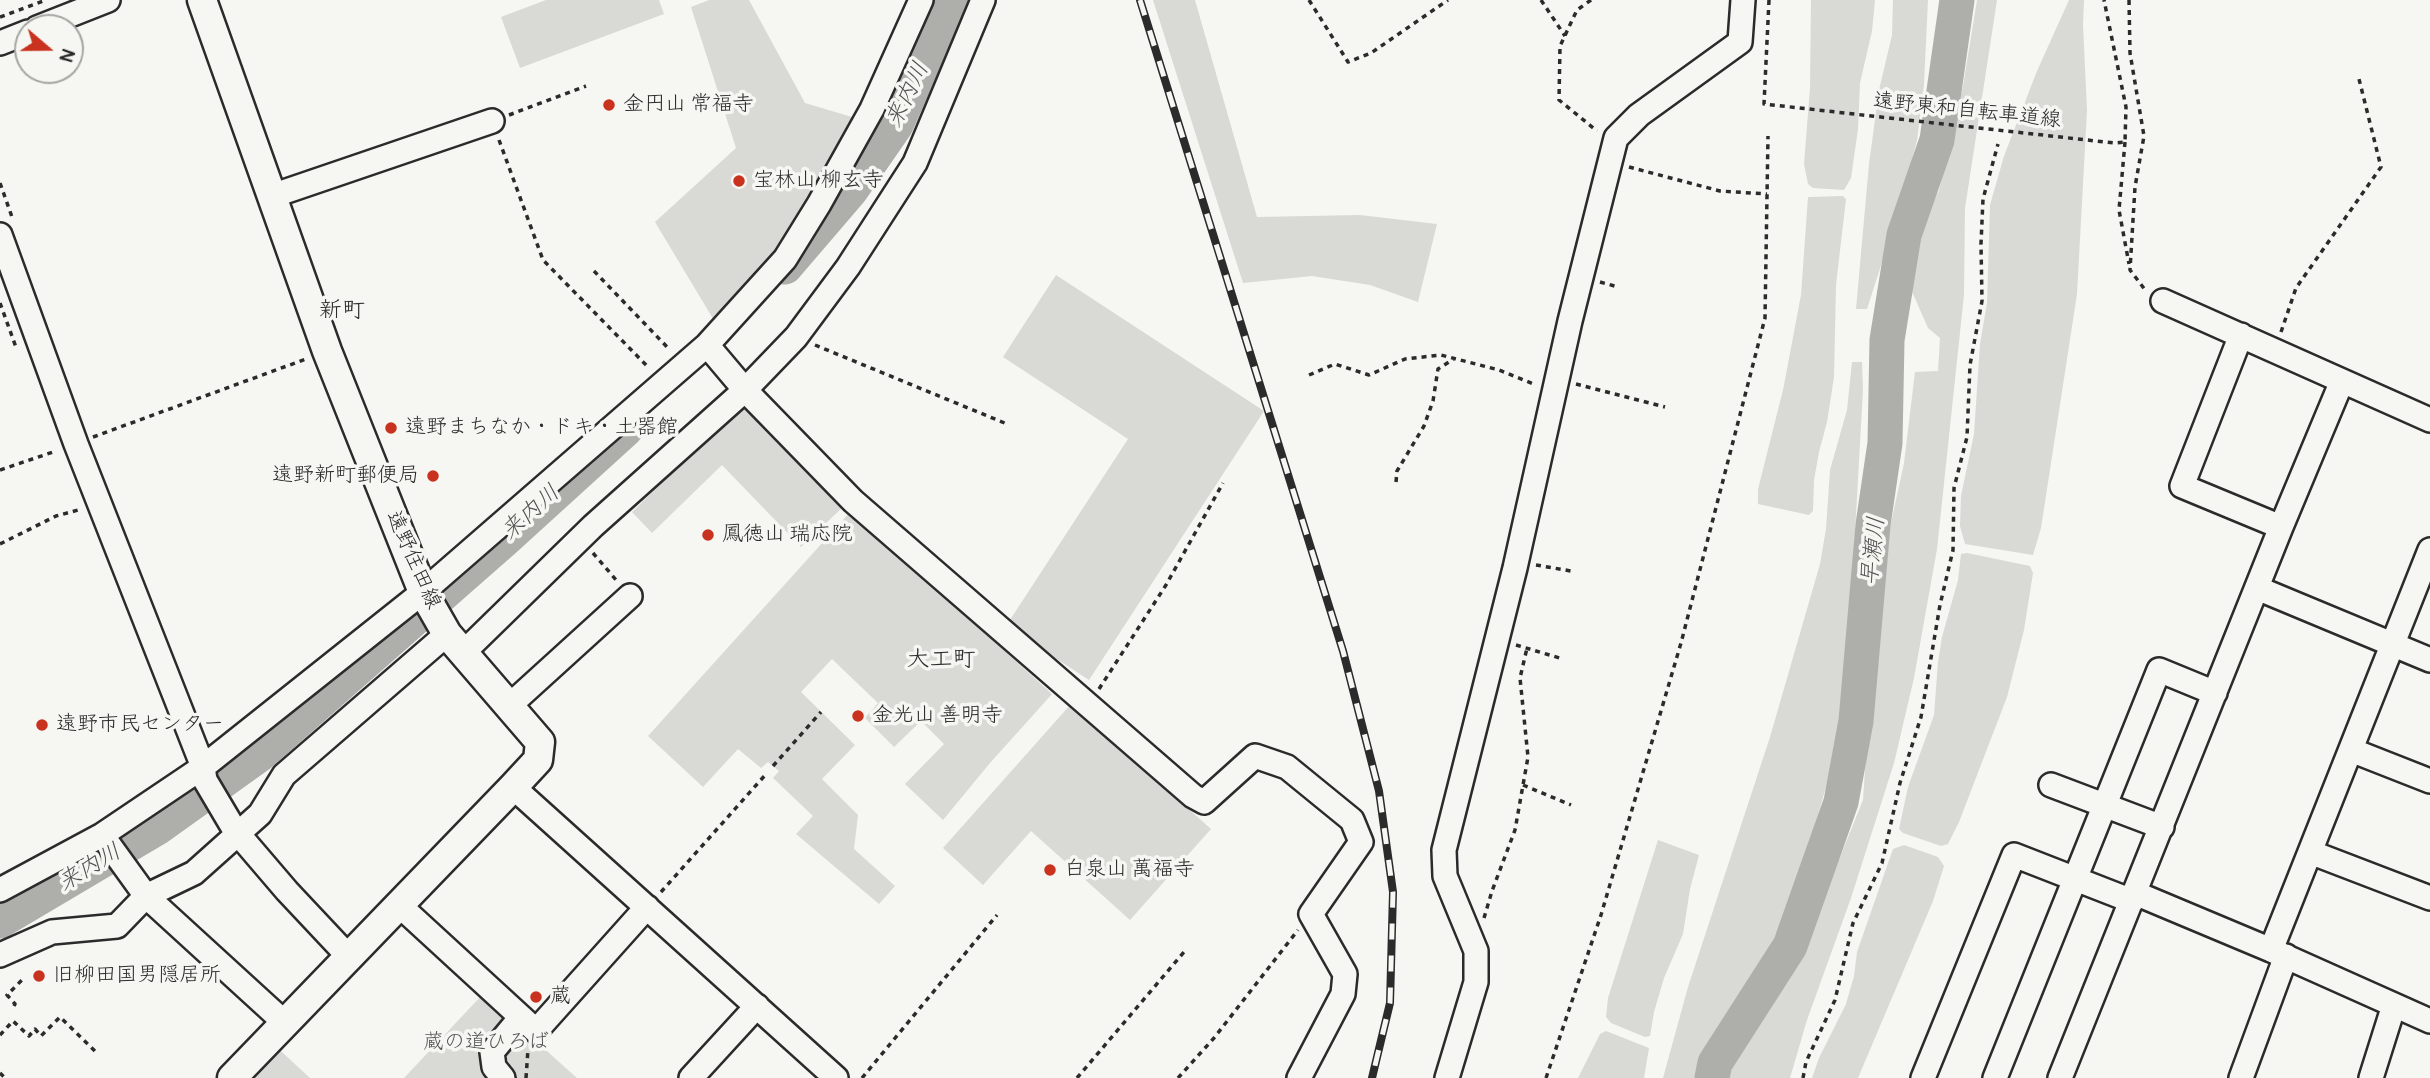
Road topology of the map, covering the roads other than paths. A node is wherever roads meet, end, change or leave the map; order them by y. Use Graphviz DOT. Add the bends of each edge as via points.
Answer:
graph roads {
  1 [pos="108,0"];
  2 [pos="202,0"];
  3 [pos="921,0"];
  4 [pos="983,0"];
  5 [pos="1743,0"];
  6 [pos="72,14"];
  7 [pos="492,121"];
  8 [pos="272,195"];
  9 [pos="0,235"];
  10 [pos="2163,301"];
  11 [pos="2241,335"];
  12 [pos="707,345"];
  13 [pos="2342,381"];
  14 [pos="746,390"];
  15 [pos="2430,420"];
  16 [pos="2281,527"];
  17 [pos="2430,550"];
  18 [pos="2257,589"];
  19 [pos="422,592"];
  20 [pos="630,596"];
  21 [pos="451,637"];
  22 [pos="2393,645"];
  23 [pos="2430,660"];
  24 [pos="2215,693"];
  25 [pos="509,706"];
  26 [pos="2351,750"];
  27 [pos="204,773"];
  28 [pos="2430,781"];
  29 [pos="2052,785"];
  30 [pos="513,787"];
  31 [pos="2105,805"];
  32 [pos="2162,827"];
  33 [pos="236,832"];
  34 [pos="102,835"];
  35 [pos="2311,852"];
  36 [pos="2075,879"];
  37 [pos="0,890"];
  38 [pos="146,896"];
  39 [pos="2134,897"];
  40 [pos="2430,898"];
  41 [pos="399,905"];
  42 [pos="647,907"];
  43 [pos="2278,953"];
  44 [pos="0,955"];
  45 [pos="349,957"];
  46 [pos="2394,1005"];
  47 [pos="757,1006"];
  48 [pos="2430,1021"];
  49 [pos="285,1023"];
  50 [pos="528,1024"];
  51 [pos="232,1078"];
  52 [pos="503,1078"];
  53 [pos="691,1078"];
  54 [pos="836,1078"];
  55 [pos="1299,1078"];
  56 [pos="1447,1078"];
  57 [pos="1923,1078"];
  58 [pos="1995,1078"];
  59 [pos="2060,1078"];
  60 [pos="2241,1078"];
  61 [pos="2371,1078"];
  1 -- 6 [label="street"];
  2 -- 8 [label="main road, 遠野住田線"];
  3 -- 12 [label="street" via="872,109 806,226 785,259"];
  4 -- 14 [label="street" via="915,163 796,337"];
  5 -- 56 [label="street" via="1740,42 1639,115 1616,138 1444,850 1445,876 1476,951 1476,982"];
  7 -- 8 [label="street"];
  8 -- 19 [label="main road, 遠野住田線" via="327,351"];
  9 -- 27 [label="street"];
  10 -- 11 [label="street"];
  11 -- 13 [label="street"];
  11 -- 16 [label="street" via="2182,486"];
  12 -- 14 [label="street"];
  12 -- 19 [label="street"];
  13 -- 15 [label="street"];
  13 -- 16 [label="street"];
  14 -- 21 [label="street" via="580,538"];
  14 -- 55 [label="street" via="853,501 1193,796 1204,802 1255,756 1287,767 1352,820 1361,842 1311,914 1345,974 1343,994"];
  16 -- 18 [label="street"];
  17 -- 22 [label="street"];
  18 -- 22 [label="street"];
  18 -- 24 [label="street"];
  19 -- 21 [label="main road, 遠野住田線"];
  19 -- 27 [label="street"];
  20 -- 25 [label="street"];
  21 -- 25 [label="main road, 遠野住田線"];
  21 -- 33 [label="street" via="285,775 260,814"];
  22 -- 23 [label="street"];
  22 -- 26 [label="street"];
  24 -- 31 [label="street" via="2159,670"];
  24 -- 32 [label="street"];
  25 -- 30 [label="main road, 遠野住田線" via="540,742 538,760"];
  26 -- 28 [label="street"];
  26 -- 35 [label="street"];
  27 -- 33 [label="street"];
  27 -- 34 [label="street"];
  29 -- 31 [label="street"];
  30 -- 41 [label="main road, 遠野住田線"];
  30 -- 42 [label="street"];
  31 -- 32 [label="street"];
  31 -- 36 [label="street"];
  32 -- 39 [label="street"];
  33 -- 38 [label="street" via="194,873"];
  33 -- 45 [label="street"];
  34 -- 37 [label="street"];
  34 -- 38 [label="street"];
  35 -- 40 [label="street"];
  35 -- 43 [label="street"];
  36 -- 39 [label="street"];
  36 -- 57 [label="street" via="2014,855"];
  36 -- 58 [label="street"];
  38 -- 44 [label="street" via="117,926 52,932"];
  38 -- 49 [label="street"];
  39 -- 43 [label="street"];
  39 -- 59 [label="street"];
  41 -- 45 [label="main road, 遠野住田線"];
  41 -- 50 [label="street"];
  42 -- 47 [label="street"];
  42 -- 50 [label="street"];
  43 -- 46 [label="street"];
  43 -- 60 [label="street"];
  45 -- 49 [label="main road, 遠野住田線"];
  46 -- 48 [label="street"];
  46 -- 61 [label="street"];
  47 -- 53 [label="street"];
  47 -- 54 [label="street"];
  49 -- 51 [label="main road, 遠野住田線"];
  50 -- 52 [label="street" via="492,1052 494,1067"];
}
